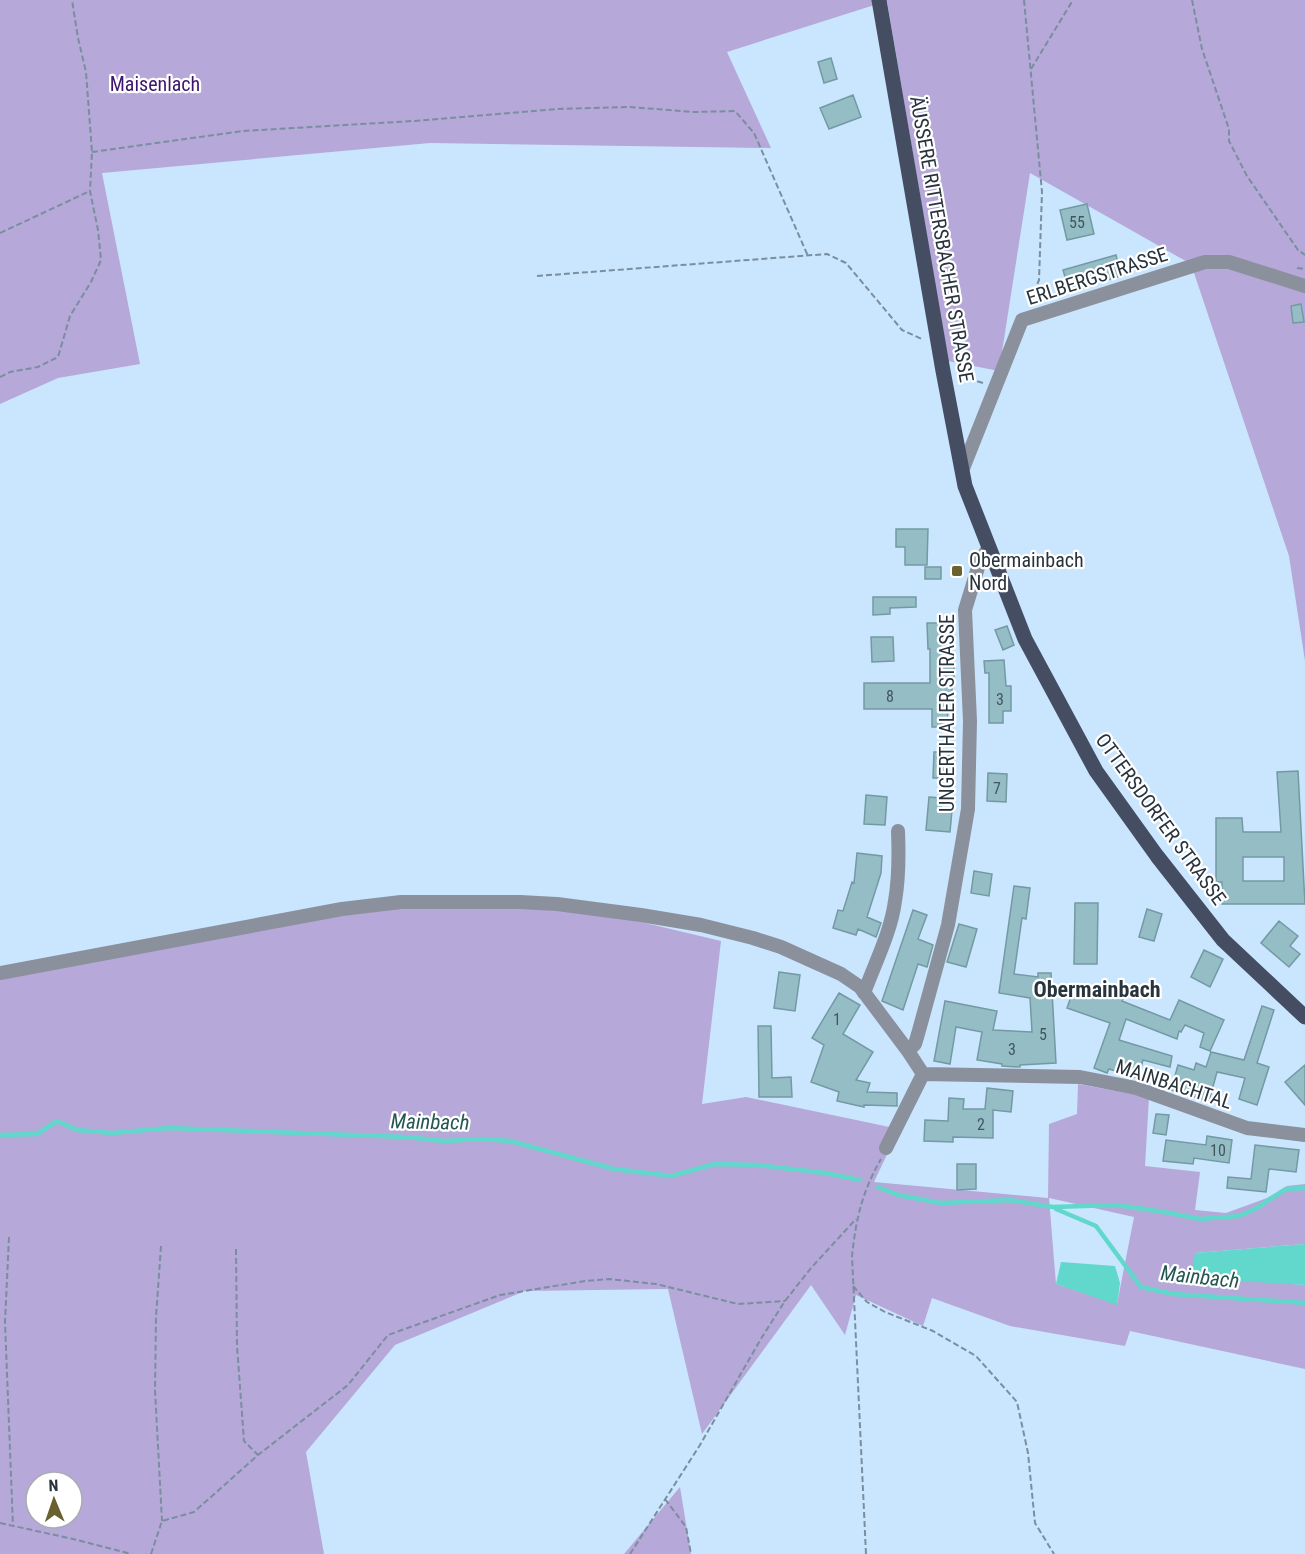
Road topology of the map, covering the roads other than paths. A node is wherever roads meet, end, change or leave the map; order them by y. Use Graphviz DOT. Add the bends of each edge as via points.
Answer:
graph roads {
  1 [pos="879,0"];
  2 [pos="1305,286"];
  3 [pos="964,478"];
  4 [pos="989,548"];
  5 [pos="898,831"];
  6 [pos="0,973"];
  7 [pos="864,993"];
  8 [pos="1305,1017"];
  9 [pos="908,1052"];
  10 [pos="923,1074"];
  11 [pos="1305,1135"];
  12 [pos="886,1148"];
  1 -- 3 [label="main road, ÄUSSERE RITTERSBACHER STRASSE"];
  2 -- 3 [label="street, ERLBERGSTRASSE" via="1229,262 1205,262 1022,321 994,386"];
  3 -- 4 [label="main road, OTTERSDORFER STRASSE"];
  4 -- 8 [label="main road, OTTERSDORFER STRASSE" via="1025,639 1096,771 1223,940"];
  4 -- 9 [label="street, UNGERTHALER STRASSE" via="980,561 966,610 968,809 948,925 915,1044"];
  5 -- 7 [label="street" via="895,902"];
  6 -- 7 [label="street" via="342,909 401,902 520,902 641,915 753,938 841,974"];
  7 -- 9 [label="street"];
  9 -- 10 [label="street"];
  10 -- 11 [label="street, MAINBACHTAL" via="1080,1077 1136,1088 1247,1128"];
  10 -- 12 [label="street"];
}
